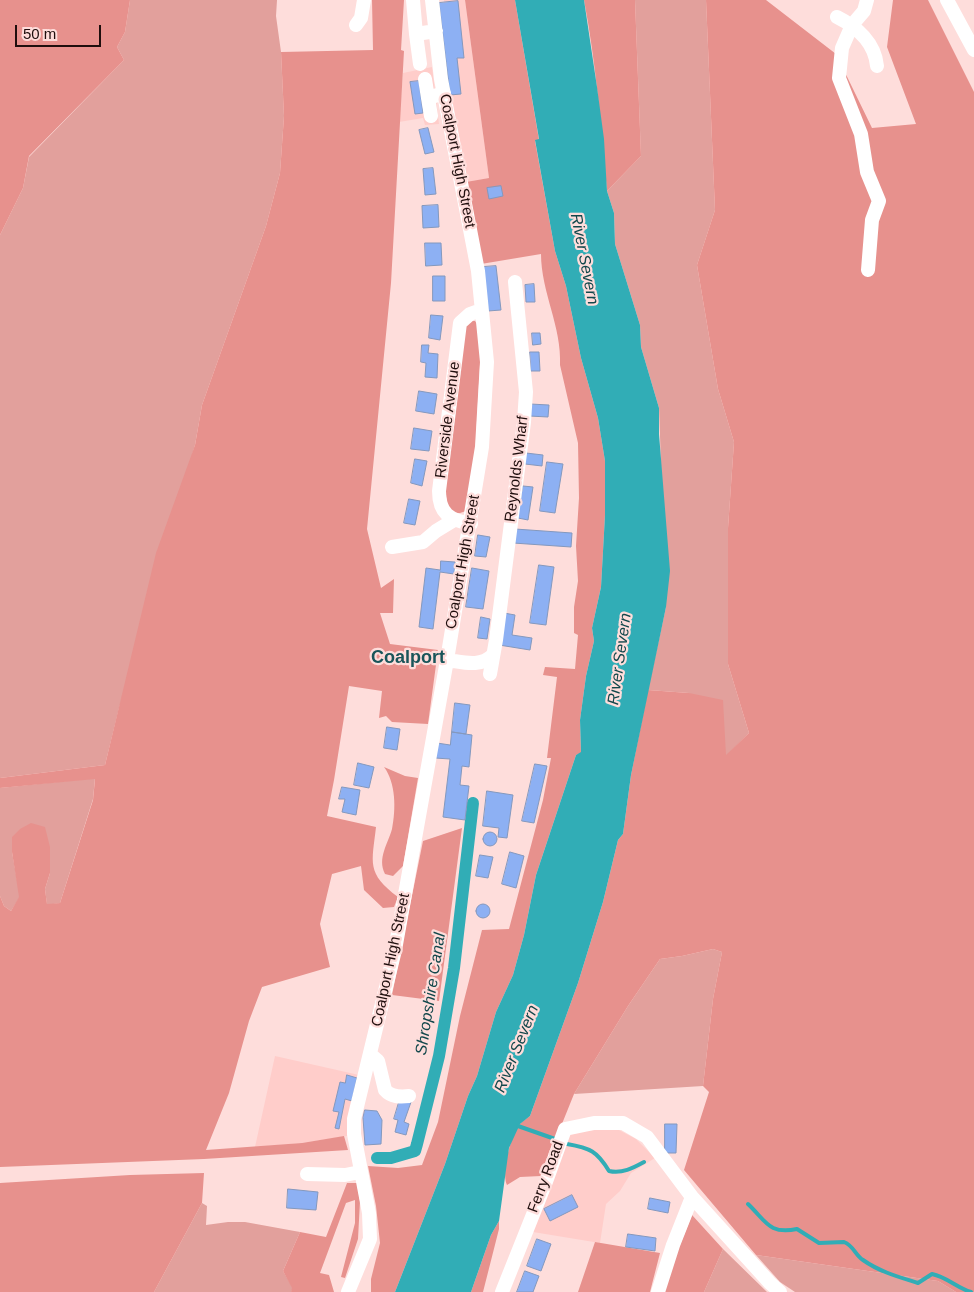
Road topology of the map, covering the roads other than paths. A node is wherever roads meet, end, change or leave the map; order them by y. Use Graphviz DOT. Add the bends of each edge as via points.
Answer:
graph roads {
  1 [pos="364,0"];
  2 [pos="413,0"];
  3 [pos="432,0"];
  4 [pos="867,0"];
  5 [pos="947,0"];
  6 [pos="837,17"];
  7 [pos="356,25"];
  8 [pos="852,25"];
  9 [pos="436,31"];
  10 [pos="416,34"];
  11 [pos="974,50"];
  12 [pos="420,64"];
  13 [pos="877,66"];
  14 [pos="425,79"];
  15 [pos="444,93"];
  16 [pos="428,98"];
  17 [pos="430,116"];
  18 [pos="868,270"];
  19 [pos="515,282"];
  20 [pos="481,310"];
  21 [pos="454,520"];
  22 [pos="471,524"];
  23 [pos="392,547"];
  24 [pos="492,656"];
  25 [pos="447,660"];
  26 [pos="490,674"];
  27 [pos="370,1054"];
  28 [pos="409,1096"];
  29 [pos="360,1172"];
  30 [pos="306,1174"];
  31 [pos="692,1196"];
  32 [pos="348,1292"];
  33 [pos="502,1292"];
  34 [pos="658,1292"];
  35 [pos="780,1292"];
  1 -- 7 [label="street" via="361,18"];
  2 -- 10 [label="street"];
  3 -- 9 [label="street, Coalport High Street"];
  4 -- 8 [label="street" via="864,11"];
  5 -- 11 [label="street"];
  6 -- 8 [label="street"];
  8 -- 13 [label="street" via="870,43 876,54"];
  8 -- 18 [label="street" via="842,48 838,78 861,134 867,172 879,201 872,220"];
  9 -- 10 [label="street"];
  9 -- 15 [label="street, Coalport High Street"];
  10 -- 12 [label="street"];
  14 -- 16 [label="street"];
  15 -- 16 [label="street"];
  15 -- 20 [label="street, Coalport High Street" via="478,271"];
  16 -- 17 [label="street"];
  19 -- 24 [label="street, Reynolds Wharf" via="526,392"];
  20 -- 21 [label="street, Riverside Avenue" via="460,323 448,413 439,503"];
  20 -- 22 [label="street, Coalport High Street" via="487,362 482,447"];
  21 -- 22 [label="street"];
  21 -- 23 [label="street" via="423,542"];
  22 -- 25 [label="street, Coalport High Street"];
  24 -- 25 [label="street" via="479,663"];
  24 -- 26 [label="street, Reynolds Wharf"];
  25 -- 27 [label="street, Coalport High Street" via="395,950"];
  27 -- 28 [label="street" via="378,1061 388,1094"];
  27 -- 29 [label="street, Coalport High Street" via="354,1119"];
  29 -- 30 [label="street"];
  29 -- 32 [label="street, Coalport High Street" via="369,1212 370,1239"];
  31 -- 33 [label="street, Ferry Road" via="647,1137 623,1123 594,1123 565,1129"];
  31 -- 34 [label="street"];
  31 -- 35 [label="street"];
}
